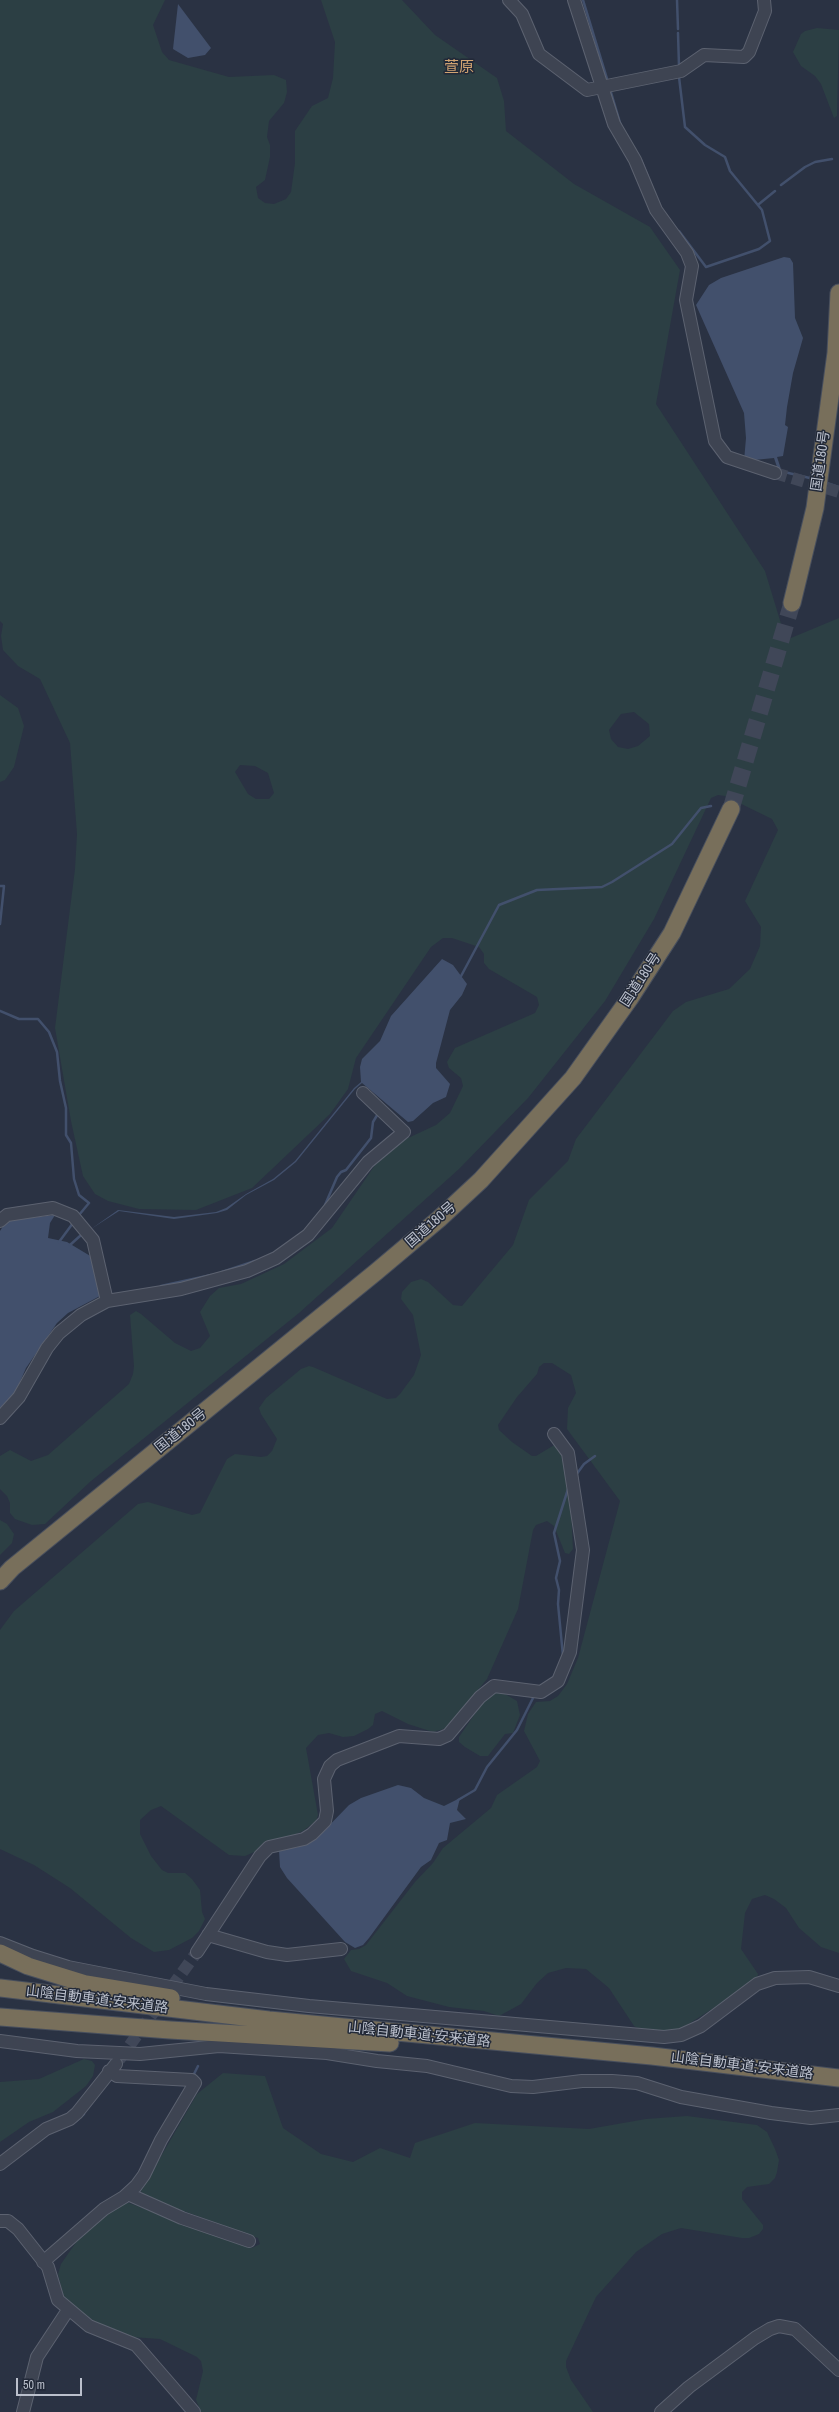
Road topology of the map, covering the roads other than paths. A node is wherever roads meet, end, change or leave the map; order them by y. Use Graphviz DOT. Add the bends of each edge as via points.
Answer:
graph roads {
  1 [pos="509,0"];
  2 [pos="574,0"];
  3 [pos="764,0"];
  4 [pos="601,87"];
  5 [pos="839,293"];
  6 [pos="775,473"];
  7 [pos="792,602"];
  8 [pos="731,809"];
  9 [pos="363,1093"];
  10 [pos="0,1221"];
  11 [pos="107,1301"];
  12 [pos="0,1418"];
  13 [pos="554,1434"];
  14 [pos="31,1553"];
  15 [pos="0,1581"];
  16 [pos="0,1591"];
  17 [pos="208,1935"];
  18 [pos="0,1943"];
  19 [pos="341,1949"];
  20 [pos="197,1952"];
  21 [pos="0,1953"];
  22 [pos="839,1986"];
  23 [pos="0,1988"];
  24 [pos="0,2017"];
  25 [pos="438,2037"];
  26 [pos="0,2041"];
  27 [pos="526,2046"];
  28 [pos="839,2078"];
  29 [pos="839,2115"];
  30 [pos="0,2164"];
  31 [pos="128,2194"];
  32 [pos="0,2221"];
  33 [pos="249,2241"];
  34 [pos="43,2262"];
  35 [pos="68,2310"];
  36 [pos="839,2370"];
  37 [pos="23,2412"];
  38 [pos="194,2412"];
  39 [pos="661,2412"];
  1 -- 4 [label="street" via="522,14 539,54 583,88 587,90"];
  2 -- 4 [label="street"];
  3 -- 4 [label="street" via="766,11 744,58 704,55 681,71"];
  4 -- 6 [label="street" via="616,128 635,160 656,210 687,253 692,266 686,300 714,441 727,457"];
  5 -- 7 [label="highway, 国道180号" via="836,353 815,508"];
  8 -- 14 [label="highway, 国道180号" via="672,933 630,998 573,1078 481,1180 376,1272"];
  9 -- 11 [label="street" via="404,1132 368,1162 318,1225 297,1244 264,1264 232,1275 181,1289"];
  10 -- 11 [label="street" via="7,1216 53,1208 73,1216 93,1240"];
  11 -- 12 [label="street" via="82,1315 59,1333 38,1361 19,1397"];
  13 -- 17 [label="street" via="568,1453 582,1550 570,1652 558,1681 541,1692 494,1686 480,1697 448,1735 439,1739 399,1736 337,1760 330,1766 324,1779 327,1811 322,1825 304,1839 270,1848 260,1856"];
  14 -- 15 [label="highway, 国道180号"];
  14 -- 16 [label="highway, 国道180号"];
  17 -- 19 [label="street" via="267,1952 287,1955"];
  17 -- 20 [label="street"];
  18 -- 22 [label="street" via="68,1967 206,1994 308,2006 664,2037 681,2035 701,2026 757,1984 775,1978 809,1978"];
  21 -- 25 [label="highway" via="28,1966 86,1984"];
  23 -- 25 [label="highway, 山陰自動車道;安来道路" via="246,2018"];
  24 -- 27 [label="highway" via="322,2040"];
  25 -- 27 [label="highway, 山陰自動車道;安来道路"];
  26 -- 29 [label="street" via="77,2051 140,2054 219,2046 327,2053 427,2066 511,2086 533,2087 582,2081 612,2081 637,2084 681,2097 770,2113 811,2118"];
  27 -- 28 [label="highway, 山陰自動車道;安来道路" via="652,2056"];
  30 -- 31 [label="street" via="46,2128 70,2119 77,2113 113,2067 117,2076 195,2081 193,2090 161,2140 144,2176"];
  31 -- 33 [label="street" via="182,2218"];
  31 -- 34 [label="street" via="104,2209"];
  32 -- 34 [label="street" via="8,2222 18,2229"];
  34 -- 35 [label="street" via="50,2272 58,2300"];
  35 -- 37 [label="street" via="37,2357"];
  35 -- 38 [label="street" via="89,2326 136,2345"];
  36 -- 39 [label="street" via="795,2329 779,2326 770,2328 689,2387"];
}
